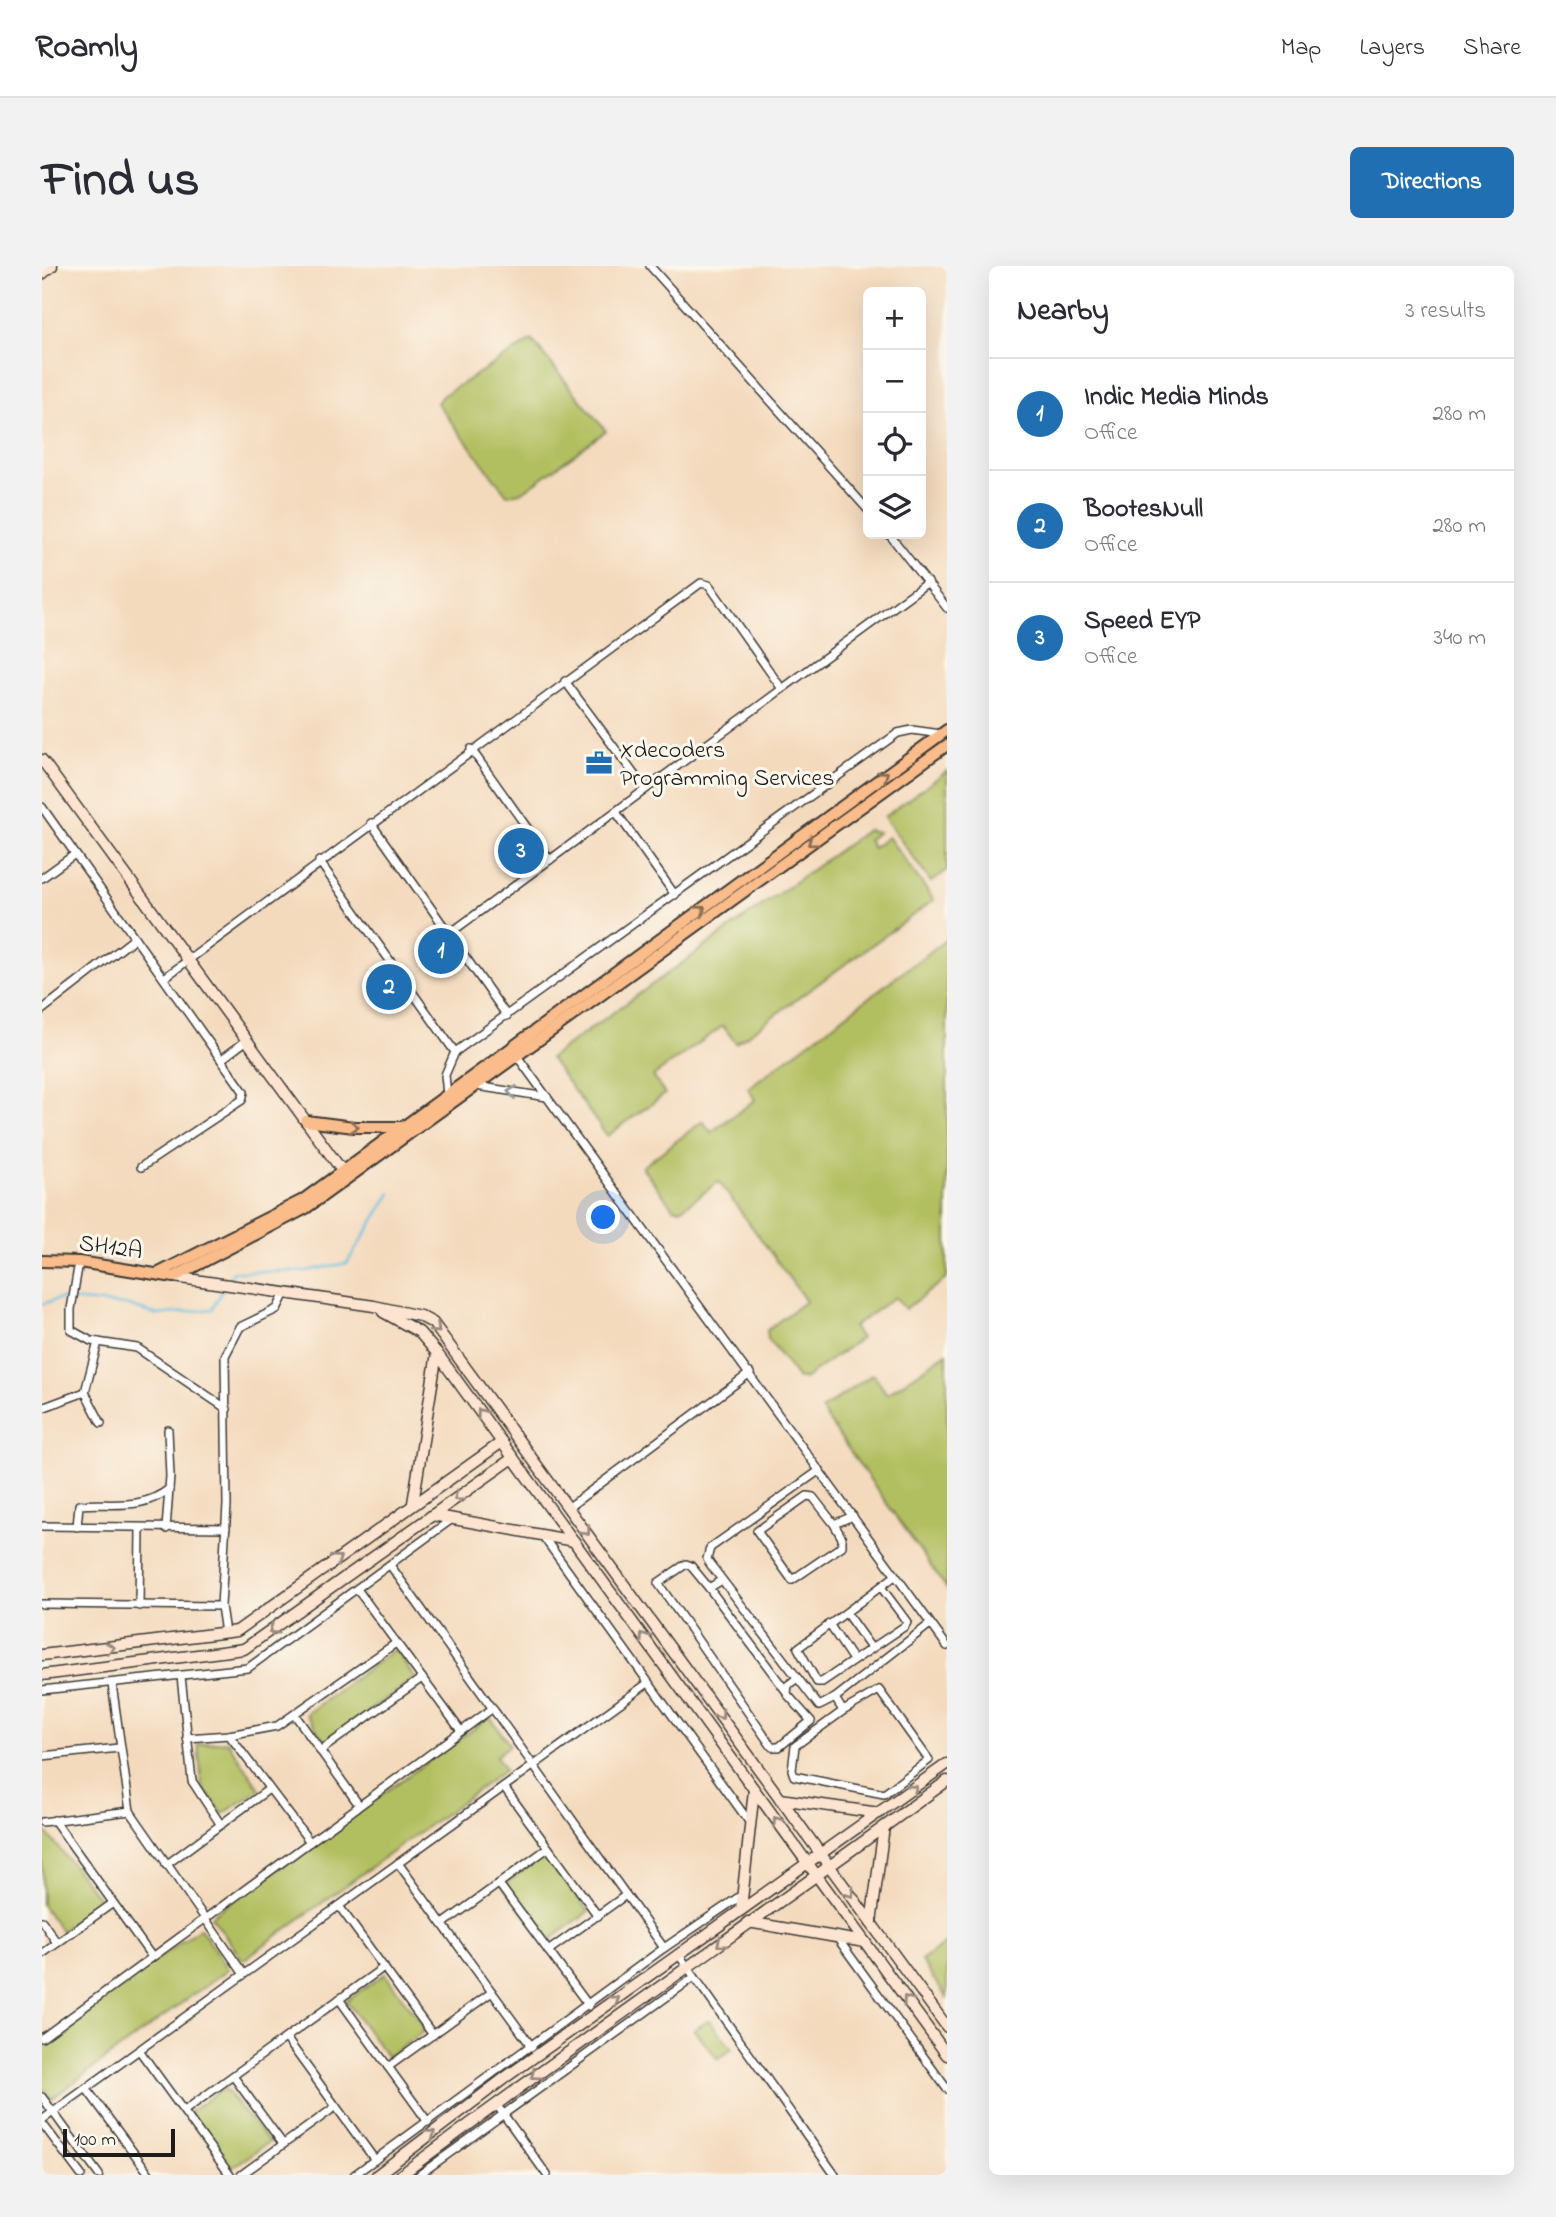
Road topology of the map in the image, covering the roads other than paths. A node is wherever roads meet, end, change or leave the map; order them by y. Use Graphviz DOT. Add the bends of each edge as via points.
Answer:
graph roads {
  1 [pos="52,266"];
  2 [pos="650,266"];
  3 [pos="42,274"];
  4 [pos="863,504"];
  5 [pos="893,539"];
  6 [pos="928,582"];
  7 [pos="947,608"];
  8 [pos="565,681"];
  9 [pos="782,689"];
  10 [pos="944,732"];
  11 [pos="947,745"];
  12 [pos="471,750"];
  13 [pos="42,760"];
  14 [pos="645,789"];
  15 [pos="42,807"];
  16 [pos="616,812"];
  17 [pos="371,823"];
  18 [pos="75,854"];
  19 [pos="550,860"];
  20 [pos="319,861"];
  21 [pos="42,878"];
  22 [pos="675,895"];
  23 [pos="449,934"];
  24 [pos="135,938"];
  25 [pos="188,960"];
  26 [pos="164,978"];
  27 [pos="42,1010"];
  28 [pos="507,1016"];
  29 [pos="247,1040"];
  30 [pos="455,1052"];
  31 [pos="514,1053"];
  32 [pos="222,1059"];
  33 [pos="476,1086"];
  34 [pos="447,1095"];
  35 [pos="547,1097"];
  36 [pos="306,1121"];
  37 [pos="403,1127"];
  38 [pos="141,1167"];
  39 [pos="345,1175"];
  40 [pos="42,1261"];
  41 [pos="79,1262"];
  42 [pos="157,1274"];
  43 [pos="174,1277"];
  44 [pos="284,1295"];
  45 [pos="374,1306"];
  46 [pos="98,1342"];
  47 [pos="438,1353"];
  48 [pos="750,1373"];
  49 [pos="85,1392"];
  50 [pos="42,1408"];
  51 [pos="227,1409"];
  52 [pos="101,1423"];
  53 [pos="168,1430"];
  54 [pos="502,1442"];
  55 [pos="513,1458"];
  56 [pos="820,1470"];
  57 [pos="169,1489"];
  58 [pos="414,1503"];
  59 [pos="569,1507"];
  60 [pos="432,1516"];
  61 [pos="853,1516"];
  62 [pos="452,1519"];
  63 [pos="834,1524"];
  64 [pos="42,1526"];
  65 [pos="77,1527"];
  66 [pos="226,1528"];
  67 [pos="140,1529"];
  68 [pos="166,1529"];
  69 [pos="541,1534"];
  70 [pos="574,1541"];
  71 [pos="390,1565"];
  72 [pos="895,1576"];
  73 [pos="722,1580"];
  74 [pos="881,1587"];
  75 [pos="709,1588"];
  76 [pos="357,1589"];
  77 [pos="42,1604"];
  78 [pos="139,1606"];
  79 [pos="221,1606"];
  80 [pos="846,1613"];
  81 [pos="930,1624"];
  82 [pos="829,1625"];
  83 [pos="225,1633"];
  84 [pos="396,1643"];
  85 [pos="947,1646"];
  86 [pos="871,1648"];
  87 [pos="42,1655"];
  88 [pos="853,1660"];
  89 [pos="42,1675"];
  90 [pos="181,1676"];
  91 [pos="422,1678"];
  92 [pos="796,1679"];
  93 [pos="648,1683"];
  94 [pos="112,1684"];
  95 [pos="42,1690"];
  96 [pos="786,1691"];
  97 [pos="835,1698"];
  98 [pos="493,1707"];
  99 [pos="843,1711"];
  100 [pos="295,1715"];
  101 [pos="461,1731"];
  102 [pos="229,1735"];
  103 [pos="187,1738"];
  104 [pos="119,1748"];
  105 [pos="320,1751"];
  106 [pos="42,1756"];
  107 [pos="947,1764"];
  108 [pos="534,1765"];
  109 [pos="947,1781"];
  110 [pos="504,1787"];
  111 [pos="269,1789"];
  112 [pos="754,1790"];
  113 [pos="780,1799"];
  114 [pos="359,1805"];
  115 [pos="130,1811"];
  116 [pos="879,1813"];
  117 [pos="54,1820"];
  118 [pos="42,1822"];
  119 [pos="751,1823"];
  120 [pos="221,1825"];
  121 [pos="884,1827"];
  122 [pos="310,1842"];
  123 [pos="548,1848"];
  124 [pos="820,1853"];
  125 [pos="807,1861"];
  126 [pos="398,1863"];
  127 [pos="166,1866"];
  128 [pos="830,1867"];
  129 [pos="817,1877"];
  130 [pos="499,1884"];
  131 [pos="626,1895"];
  132 [pos="742,1895"];
  133 [pos="113,1903"];
  134 [pos="339,1906"];
  135 [pos="741,1909"];
  136 [pos="598,1916"];
  137 [pos="204,1919"];
  138 [pos="42,1921"];
  139 [pos="748,1922"];
  140 [pos="871,1923"];
  141 [pos="443,1924"];
  142 [pos="838,1939"];
  143 [pos="865,1942"];
  144 [pos="57,1943"];
  145 [pos="664,1948"];
  146 [pos="548,1951"];
  147 [pos="42,1954"];
  148 [pos="679,1955"];
  149 [pos="152,1957"];
  150 [pos="384,1967"];
  151 [pos="688,1968"];
  152 [pos="243,1973"];
  153 [pos="694,1978"];
  154 [pos="492,1992"];
  155 [pos="339,1999"];
  156 [pos="589,2006"];
  157 [pos="947,2027"];
  158 [pos="433,2035"];
  159 [pos="42,2038"];
  160 [pos="285,2038"];
  161 [pos="532,2047"];
  162 [pos="139,2050"];
  163 [pos="947,2055"];
  164 [pos="388,2067"];
  165 [pos="233,2076"];
  166 [pos="86,2088"];
  167 [pos="947,2089"];
  168 [pos="487,2091"];
  169 [pos="42,2097"];
  170 [pos="496,2104"];
  171 [pos="335,2106"];
  172 [pos="184,2111"];
  173 [pos="53,2112"];
  174 [pos="503,2115"];
  175 [pos="42,2121"];
  176 [pos="428,2122"];
  177 [pos="283,2144"];
  178 [pos="374,2160"];
  179 [pos="388,2172"];
  180 [pos="81,2175"];
  181 [pos="99,2175"];
  182 [pos="150,2175"];
  183 [pos="230,2175"];
  184 [pos="241,2175"];
  185 [pos="354,2175"];
  186 [pos="377,2175"];
  187 [pos="401,2175"];
  188 [pos="419,2175"];
  189 [pos="547,2175"];
  190 [pos="835,2175"];
  1 -- 3 [label="main road"];
  2 -- 4 [label="street"];
  5 -- 6 [label="street"];
  6 -- 7 [label="street"];
  6 -- 9 [label="street"];
  8 -- 9 [label="street" via="705,583"];
  8 -- 12 [label="street"];
  8 -- 14 [label="street"];
  9 -- 14 [label="street"];
  10 -- 22 [label="street" via="898,733"];
  31 -- 10 [label="main road, SH12A, one-way"];
  11 -- 31 [label="main road, SH12A, one-way"];
  12 -- 17 [label="street"];
  12 -- 19 [label="street"];
  13 -- 25 [label="main road"];
  14 -- 16 [label="street"];
  15 -- 18 [label="street"];
  16 -- 19 [label="street"];
  16 -- 22 [label="street"];
  17 -- 20 [label="street"];
  17 -- 23 [label="street"];
  18 -- 21 [label="street"];
  18 -- 24 [label="street"];
  19 -- 23 [label="street"];
  20 -- 25 [label="street"];
  20 -- 30 [label="street"];
  22 -- 28 [label="street"];
  23 -- 28 [label="street"];
  24 -- 26 [label="street"];
  24 -- 27 [label="street"];
  25 -- 26 [label="street"];
  25 -- 29 [label="main road"];
  26 -- 32 [label="street"];
  28 -- 30 [label="street"];
  29 -- 32 [label="street"];
  29 -- 36 [label="main road"];
  30 -- 34 [label="street" via="445,1074"];
  31 -- 33 [label="main road, SH12A"];
  31 -- 34 [label="main road, SH12A"];
  31 -- 35 [label="street"];
  32 -- 38 [label="street" via="243,1089 244,1098"];
  35 -- 33 [label="street, one-way"];
  33 -- 39 [label="main road, SH12A"];
  34 -- 37 [label="main road, SH12A"];
  35 -- 48 [label="street"];
  36 -- 37 [label="main road, one-way"];
  36 -- 39 [label="main road"];
  37 -- 39 [label="main road, SH12A"];
  39 -- 42 [label="main road, SH12A"];
  39 -- 43 [label="main road, SH12A" via="265,1231"];
  40 -- 41 [label="main road, SH12A / SH12A"];
  41 -- 42 [label="main road, SH12A / SH12A"];
  41 -- 46 [label="street" via="71,1330"];
  42 -- 43 [label="main road, SH12A / SH12A"];
  43 -- 44 [label="main road"];
  44 -- 45 [label="main road"];
  44 -- 51 [label="street" via="277,1309 240,1327 233,1336 225,1356"];
  45 -- 47 [label="main road" via="419,1332"];
  45 -- 59 [label="main road, one-way" via="433,1323"];
  46 -- 49 [label="street"];
  46 -- 51 [label="street" via="137,1348"];
  54 -- 47 [label="main road, one-way"];
  47 -- 58 [label="main road"];
  48 -- 56 [label="street"];
  48 -- 59 [label="street"];
  49 -- 50 [label="street"];
  49 -- 52 [label="street"];
  51 -- 66 [label="street"];
  53 -- 57 [label="street"];
  54 -- 55 [label="main road"];
  54 -- 58 [label="main road"];
  55 -- 60 [label="main road, one-way"];
  55 -- 70 [label="main road"];
  56 -- 61 [label="street"];
  56 -- 73 [label="street" via="710,1548 707,1559"];
  57 -- 65 [label="street" via="131,1505 79,1505"];
  57 -- 68 [label="street"];
  83 -- 58 [label="main road, one-way" via="256,1619"];
  59 -- 113 [label="main road, one-way"];
  60 -- 62 [label="main road"];
  60 -- 89 [label="main road, one-way" via="244,1649"];
  61 -- 63 [label="street"];
  61 -- 72 [label="street"];
  62 -- 69 [label="main road"];
  62 -- 71 [label="street"];
  63 -- 63 [label="street" via="813,1497 807,1496 757,1531 792,1580 842,1546"];
  64 -- 65 [label="street"];
  65 -- 67 [label="street"];
  66 -- 68 [label="street"];
  66 -- 79 [label="street"];
  67 -- 68 [label="street"];
  67 -- 78 [label="street"];
  69 -- 70 [label="main road"];
  69 -- 93 [label="street"];
  112 -- 70 [label="main road, one-way"];
  71 -- 76 [label="street"];
  71 -- 98 [label="street"];
  72 -- 74 [label="street"];
  72 -- 81 [label="street"];
  73 -- 75 [label="street"];
  73 -- 92 [label="street"];
  74 -- 80 [label="street"];
  74 -- 86 [label="street" via="907,1622"];
  75 -- 96 [label="street"];
  75 -- 96 [label="street" via="686,1564 658,1583 772,1747 779,1748 811,1721"];
  76 -- 84 [label="street"];
  76 -- 90 [label="street" via="255,1665"];
  77 -- 78 [label="street"];
  78 -- 79 [label="street"];
  79 -- 83 [label="street"];
  80 -- 82 [label="street"];
  80 -- 86 [label="street"];
  81 -- 85 [label="street"];
  81 -- 97 [label="street"];
  82 -- 88 [label="street"];
  82 -- 88 [label="street" via="798,1648 817,1682"];
  87 -- 83 [label="main road, one-way"];
  84 -- 91 [label="street"];
  84 -- 100 [label="street"];
  86 -- 88 [label="street"];
  90 -- 94 [label="street"];
  90 -- 103 [label="street"];
  91 -- 101 [label="street"];
  91 -- 105 [label="street"];
  92 -- 96 [label="street"];
  92 -- 97 [label="street" via="814,1704"];
  93 -- 108 [label="street"];
  93 -- 119 [label="street"];
  94 -- 95 [label="street"];
  94 -- 104 [label="street"];
  97 -- 99 [label="street"];
  98 -- 101 [label="street"];
  98 -- 108 [label="street"];
  99 -- 99 [label="street" via="879,1690 929,1760 884,1794 794,1776 795,1746"];
  100 -- 102 [label="street" via="270,1729"];
  100 -- 105 [label="street"];
  101 -- 114 [label="street"];
  102 -- 103 [label="street"];
  102 -- 111 [label="street"];
  103 -- 120 [label="street" via="194,1788"];
  104 -- 106 [label="street"];
  104 -- 115 [label="street"];
  105 -- 114 [label="street"];
  116 -- 107 [label="main road, one-way"];
  108 -- 110 [label="street"];
  108 -- 131 [label="street"];
  109 -- 121 [label="main road"];
  110 -- 123 [label="street"];
  110 -- 126 [label="street"];
  111 -- 120 [label="street"];
  111 -- 122 [label="street"];
  112 -- 119 [label="main road"];
  125 -- 112 [label="main road, one-way"];
  113 -- 116 [label="main road"];
  113 -- 124 [label="main road"];
  114 -- 122 [label="street"];
  115 -- 117 [label="street"];
  115 -- 127 [label="street"];
  116 -- 124 [label="main road"];
  117 -- 118 [label="street"];
  117 -- 133 [label="street"];
  119 -- 132 [label="main road"];
  120 -- 127 [label="street"];
  121 -- 128 [label="main road"];
  121 -- 140 [label="main road"];
  122 -- 137 [label="street"];
  123 -- 130 [label="street"];
  123 -- 136 [label="street"];
  124 -- 125 [label="main road"];
  124 -- 128 [label="main road"];
  125 -- 129 [label="main road"];
  125 -- 135 [label="main road"];
  126 -- 134 [label="street"];
  126 -- 141 [label="street"];
  127 -- 137 [label="street"];
  128 -- 129 [label="main road"];
  128 -- 140 [label="main road, one-way"];
  129 -- 139 [label="main road"];
  129 -- 143 [label="main road"];
  130 -- 141 [label="street"];
  130 -- 146 [label="street"];
  131 -- 136 [label="street"];
  131 -- 145 [label="street"];
  132 -- 135 [label="main road"];
  132 -- 145 [label="street"];
  133 -- 144 [label="street"];
  133 -- 149 [label="street"];
  134 -- 150 [label="street"];
  134 -- 152 [label="street"];
  135 -- 148 [label="main road"];
  136 -- 146 [label="street"];
  137 -- 149 [label="street"];
  137 -- 152 [label="street"];
  138 -- 144 [label="street"];
  139 -- 142 [label="main road"];
  139 -- 151 [label="main road, one-way"];
  140 -- 157 [label="main road"];
  141 -- 154 [label="street"];
  142 -- 143 [label="main road"];
  142 -- 167 [label="street"];
  163 -- 143 [label="main road, one-way"];
  144 -- 147 [label="street"];
  145 -- 156 [label="street"];
  146 -- 156 [label="street"];
  148 -- 151 [label="street"];
  168 -- 148 [label="main road, one-way"];
  149 -- 159 [label="street"];
  150 -- 155 [label="street"];
  150 -- 158 [label="street"];
  151 -- 153 [label="street"];
  151 -- 170 [label="main road, one-way"];
  152 -- 162 [label="street"];
  153 -- 174 [label="street"];
  153 -- 190 [label="street"];
  154 -- 158 [label="street"];
  154 -- 161 [label="street"];
  155 -- 160 [label="street"];
  155 -- 164 [label="street"];
  156 -- 161 [label="street"];
  158 -- 164 [label="street"];
  160 -- 165 [label="street"];
  160 -- 171 [label="street"];
  161 -- 176 [label="street"];
  162 -- 166 [label="street"];
  162 -- 172 [label="street"];
  164 -- 176 [label="street"];
  165 -- 172 [label="street"];
  165 -- 177 [label="street"];
  166 -- 173 [label="street"];
  166 -- 182 [label="street"];
  168 -- 170 [label="main road"];
  179 -- 168 [label="main road, one-way"];
  169 -- 173 [label="street"];
  170 -- 174 [label="street"];
  170 -- 187 [label="main road"];
  171 -- 177 [label="street"];
  171 -- 178 [label="street"];
  172 -- 183 [label="street"];
  173 -- 175 [label="street"];
  173 -- 181 [label="street"];
  174 -- 188 [label="street"];
  174 -- 189 [label="street"];
  175 -- 180 [label="street"];
  176 -- 178 [label="street"];
  177 -- 184 [label="street"];
  178 -- 185 [label="street"];
  179 -- 186 [label="main road"];
}
